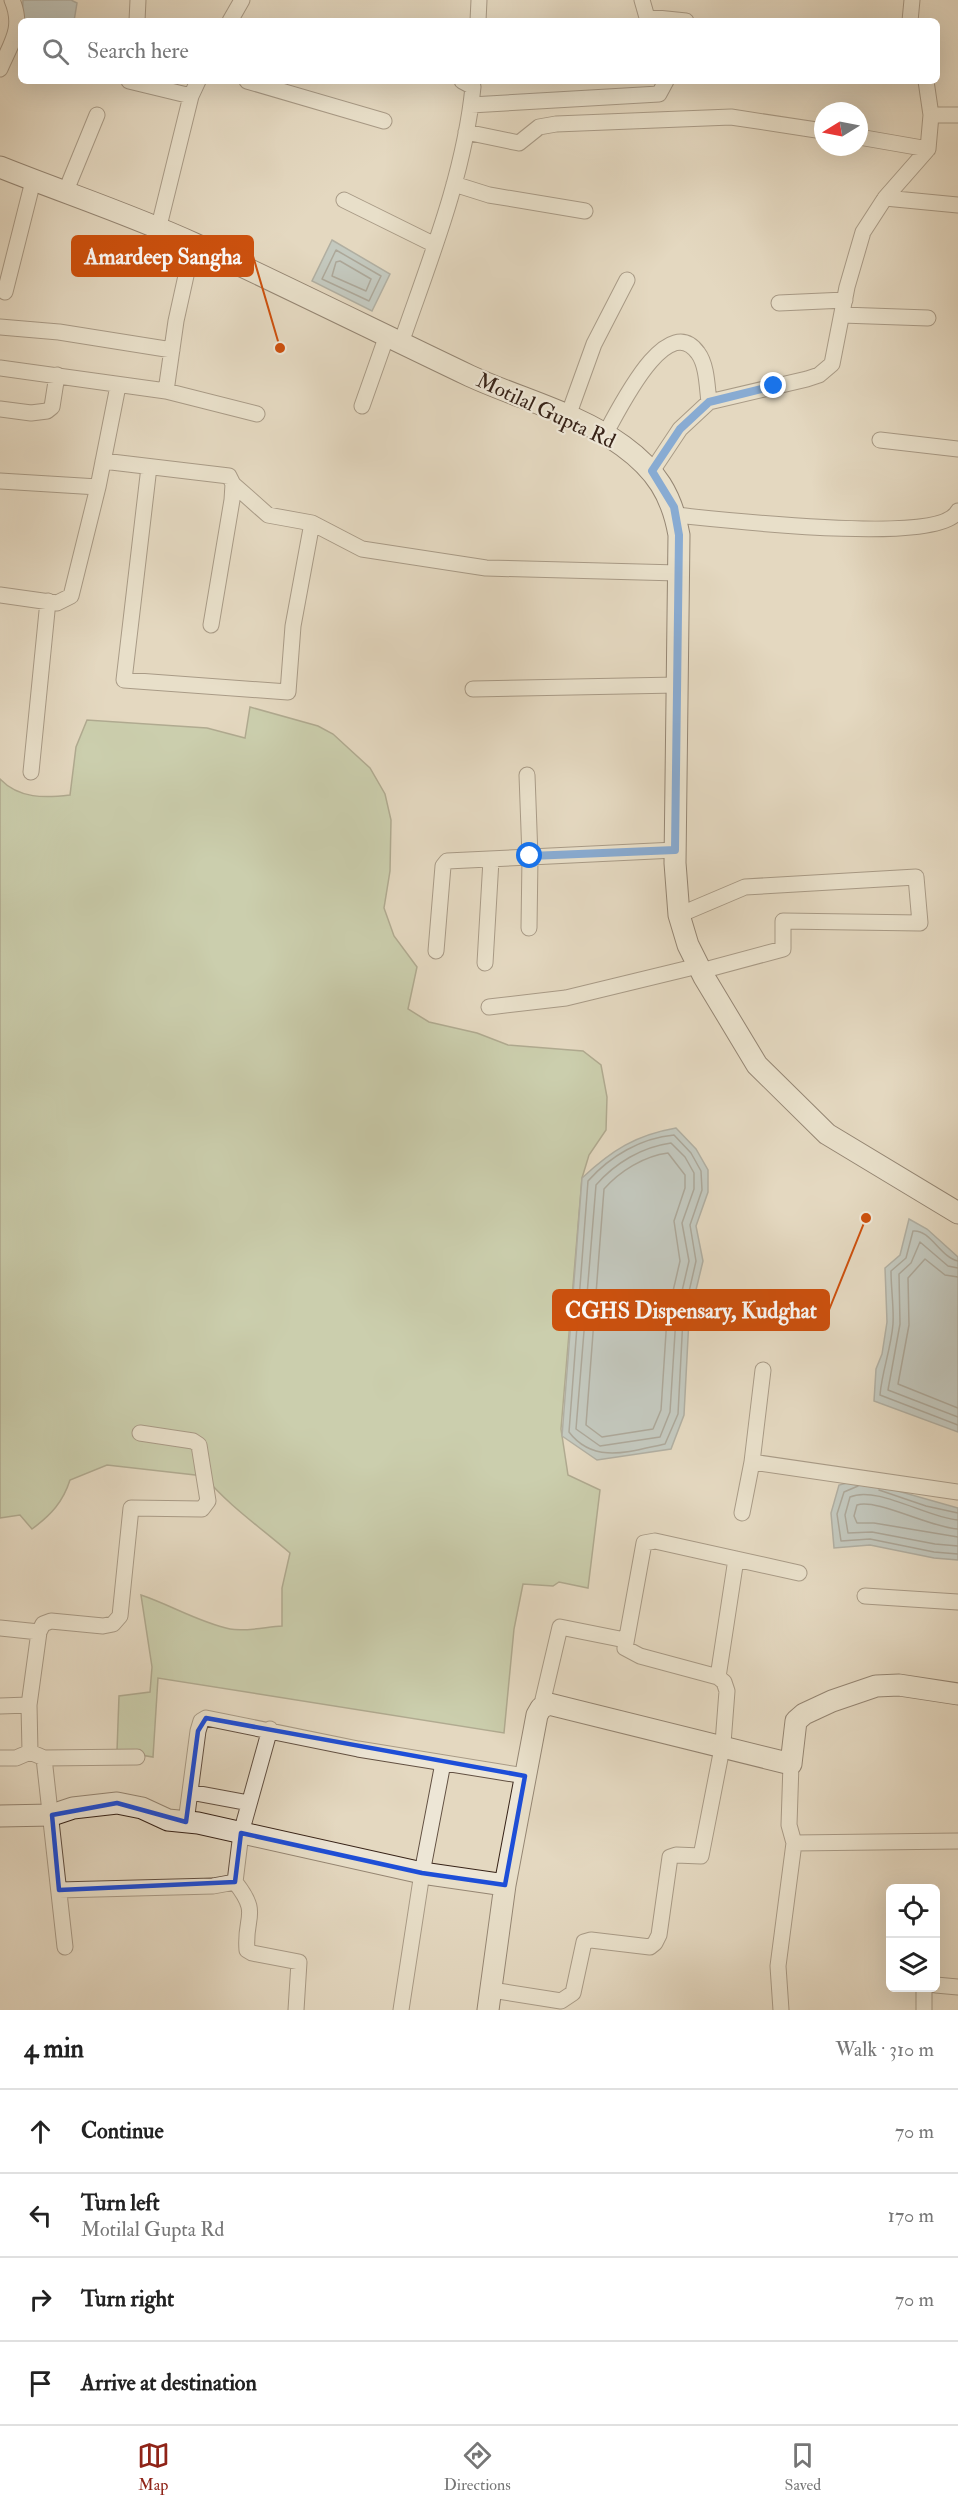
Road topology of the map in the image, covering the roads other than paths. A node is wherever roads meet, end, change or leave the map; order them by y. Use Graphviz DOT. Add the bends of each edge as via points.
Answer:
graph roads {
  1 [pos="12,0"];
  2 [pos="138,0"];
  3 [pos="242,0"];
  4 [pos="479,0"];
  5 [pos="642,0"];
  6 [pos="912,0"];
  7 [pos="18,18"];
  8 [pos="137,18"];
  9 [pos="232,18"];
  10 [pos="478,18"];
  11 [pos="648,18"];
  12 [pos="910,18"];
  13 [pos="18,28"];
  14 [pos="0,69"];
  15 [pos="141,84"];
  16 [pos="197,84"];
  17 [pos="257,84"];
  18 [pos="469,84"];
  19 [pos="926,84"];
  20 [pos="660,86"];
  21 [pos="191,96"];
  22 [pos="471,105"];
  23 [pos="97,115"];
  24 [pos="931,115"];
  25 [pos="958,115"];
  26 [pos="384,121"];
  27 [pos="814,130"];
  28 [pos="466,132"];
  29 [pos="868,139"];
  30 [pos="928,149"];
  31 [pos="0,167"];
  32 [pos="33,181"];
  33 [pos="454,184"];
  34 [pos="65,193"];
  35 [pos="885,198"];
  36 [pos="344,200"];
  37 [pos="958,205"];
  38 [pos="585,211"];
  39 [pos="158,230"];
  40 [pos="193,244"];
  41 [pos="435,245"];
  42 [pos="627,280"];
  43 [pos="5,292"];
  44 [pos="779,303"];
  45 [pos="843,307"];
  46 [pos="928,318"];
  47 [pos="0,327"];
  48 [pos="394,340"];
  49 [pos="172,350"];
  50 [pos="0,368"];
  51 [pos="57,375"];
  52 [pos="118,386"];
  53 [pos="166,391"];
  54 [pos="709,402"];
  55 [pos="362,406"];
  56 [pos="0,409"];
  57 [pos="257,414"];
  58 [pos="568,416"];
  59 [pos="604,436"];
  60 [pos="880,440"];
  61 [pos="958,449"];
  62 [pos="103,461"];
  63 [pos="149,467"];
  64 [pos="652,471"];
  65 [pos="0,481"];
  66 [pos="233,484"];
  67 [pos="98,487"];
  68 [pos="958,511"];
  69 [pos="675,515"];
  70 [pos="312,523"];
  71 [pos="678,573"];
  72 [pos="0,595"];
  73 [pos="48,601"];
  74 [pos="211,624"];
  75 [pos="677,685"];
  76 [pos="473,689"];
  77 [pos="31,772"];
  78 [pos="527,775"];
  79 [pos="675,850"];
  80 [pos="530,856"];
  81 [pos="491,860"];
  82 [pos="680,915"];
  83 [pos="529,928"];
  84 [pos="436,951"];
  85 [pos="485,963"];
  86 [pos="699,969"];
  87 [pos="489,1006"];
  88 [pos="958,1213"];
  89 [pos="763,1370"];
  90 [pos="140,1433"];
  91 [pos="752,1462"];
  92 [pos="958,1492"];
  93 [pos="742,1513"];
  94 [pos="736,1559"];
  95 [pos="799,1573"];
  96 [pos="865,1596"];
  97 [pos="958,1602"];
  98 [pos="0,1628"];
  99 [pos="39,1632"];
  100 [pos="625,1640"];
  101 [pos="718,1677"];
  102 [pos="958,1694"];
  103 [pos="29,1705"];
  104 [pos="0,1706"];
  105 [pos="542,1708"];
  106 [pos="270,1729"];
  107 [pos="721,1747"];
  108 [pos="30,1752"];
  109 [pos="137,1756"];
  110 [pos="0,1758"];
  111 [pos="44,1758"];
  112 [pos="443,1763"];
  113 [pos="791,1764"];
  114 [pos="525,1776"];
  115 [pos="190,1792"];
  116 [pos="249,1803"];
  117 [pos="52,1815"];
  118 [pos="0,1816"];
  119 [pos="186,1821"];
  120 [pos="241,1833"];
  121 [pos="958,1841"];
  122 [pos="794,1844"];
  123 [pos="422,1873"];
  124 [pos="235,1882"];
  125 [pos="505,1885"];
  126 [pos="59,1890"];
  127 [pos="65,1947"];
  128 [pos="940,1985"];
  129 [pos="958,1987"];
  130 [pos="924,1992"];
  131 [pos="490,2000"];
  132 [pos="296,2010"];
  133 [pos="401,2010"];
  134 [pos="781,2010"];
  135 [pos="924,2010"];
  1 -- 7 [label="street"];
  2 -- 8 [label="street"];
  3 -- 9 [label="street"];
  4 -- 10 [label="street"];
  5 -- 11 [label="street"];
  6 -- 12 [label="street"];
  13 -- 14 [label="street"];
  15 -- 21 [label="street"];
  16 -- 21 [label="street"];
  17 -- 26 [label="street"];
  18 -- 22 [label="street"];
  19 -- 24 [label="street"];
  20 -- 22 [label="street"];
  21 -- 39 [label="street"];
  22 -- 28 [label="street"];
  23 -- 34 [label="street"];
  24 -- 25 [label="street"];
  24 -- 30 [label="street"];
  27 -- 28 [label="street" via="731,117 556,124 539,127 519,143"];
  28 -- 33 [label="street"];
  29 -- 30 [label="street"];
  30 -- 35 [label="street"];
  31 -- 32 [label="street, Motilal Gupta Rd"];
  32 -- 34 [label="street, Motilal Gupta Rd"];
  32 -- 43 [label="street"];
  33 -- 38 [label="street" via="489,195"];
  33 -- 41 [label="street"];
  34 -- 39 [label="street, Motilal Gupta Rd"];
  35 -- 37 [label="street"];
  35 -- 45 [label="street" via="862,232"];
  36 -- 41 [label="street"];
  39 -- 40 [label="street, Motilal Gupta Rd"];
  40 -- 48 [label="street, Motilal Gupta Rd"];
  40 -- 49 [label="street"];
  41 -- 48 [label="street"];
  42 -- 58 [label="street" via="594,344"];
  44 -- 45 [label="street"];
  45 -- 46 [label="street"];
  45 -- 54 [label="street" via="832,364 819,375"];
  47 -- 49 [label="street"];
  48 -- 55 [label="street"];
  48 -- 58 [label="street, Motilal Gupta Rd"];
  49 -- 53 [label="street"];
  50 -- 51 [label="street"];
  51 -- 52 [label="street"];
  51 -- 56 [label="street" via="52,406 47,411"];
  52 -- 53 [label="street"];
  52 -- 62 [label="street"];
  53 -- 57 [label="street"];
  54 -- 59 [label="street" via="697,351 677,342 657,352"];
  54 -- 64 [label="street" via="680,429"];
  58 -- 59 [label="street, Motilal Gupta Rd"];
  59 -- 64 [label="street, Motilal Gupta Rd" via="622,445"];
  60 -- 61 [label="street"];
  62 -- 63 [label="street"];
  62 -- 67 [label="street"];
  63 -- 66 [label="street" via="216,472 229,476"];
  63 -- 70 [label="street" via="124,680 288,692 293,626"];
  64 -- 69 [label="street, Motilal Gupta Rd"];
  65 -- 67 [label="street"];
  66 -- 70 [label="street" via="268,515"];
  66 -- 74 [label="street"];
  67 -- 73 [label="street" via="71,596 63,602"];
  68 -- 69 [label="street" via="956,516 935,524 884,529 807,527"];
  69 -- 71 [label="street, Motilal Gupta Rd"];
  70 -- 71 [label="street" via="362,549 486,568"];
  71 -- 75 [label="street, Motilal Gupta Rd"];
  72 -- 73 [label="street"];
  73 -- 77 [label="street"];
  75 -- 76 [label="street"];
  75 -- 79 [label="street, Motilal Gupta Rd"];
  78 -- 80 [label="street"];
  79 -- 80 [label="street"];
  79 -- 82 [label="street, Motilal Gupta Rd"];
  80 -- 81 [label="street"];
  80 -- 83 [label="street"];
  81 -- 84 [label="street" via="456,859 444,864"];
  81 -- 85 [label="street"];
  82 -- 86 [label="street, Motilal Gupta Rd"];
  82 -- 86 [label="street" via="745,887 916,877 920,923 783,921 783,949"];
  86 -- 87 [label="street" via="532,1004"];
  86 -- 88 [label="street, Motilal Gupta Rd" via="757,1065 827,1134"];
  89 -- 91 [label="street"];
  90 -- 99 [label="street" via="199,1444 207,1506 181,1511 131,1508 120,1616 114,1624 103,1626 51,1621 43,1624"];
  91 -- 92 [label="street"];
  91 -- 93 [label="street"];
  94 -- 95 [label="street"];
  94 -- 100 [label="street" via="655,1541 644,1543"];
  94 -- 101 [label="street"];
  96 -- 97 [label="street"];
  98 -- 99 [label="street"];
  99 -- 103 [label="street"];
  100 -- 101 [label="street" via="629,1653"];
  100 -- 105 [label="street" via="560,1627"];
  101 -- 107 [label="street" via="727,1691"];
  102 -- 113 [label="street" via="899,1685 876,1686 832,1701 796,1721"];
  103 -- 104 [label="street"];
  103 -- 108 [label="street"];
  105 -- 107 [label="street" via="549,1704"];
  105 -- 114 [label="street" via="537,1715"];
  106 -- 112 [label="street"];
  106 -- 115 [label="street" via="206,1718 201,1721"];
  106 -- 116 [label="street"];
  107 -- 113 [label="street"];
  107 -- 131 [label="street" via="701,1856 670,1857 656,1943 650,1947 584,1942 573,1993 561,2001"];
  108 -- 110 [label="street" via="16,1758"];
  108 -- 111 [label="street"];
  109 -- 111 [label="street"];
  111 -- 117 [label="street"];
  112 -- 114 [label="street"];
  112 -- 123 [label="street"];
  113 -- 122 [label="street" via="789,1825"];
  114 -- 125 [label="street"];
  115 -- 116 [label="street"];
  115 -- 119 [label="street"];
  116 -- 120 [label="street"];
  117 -- 118 [label="street"];
  117 -- 119 [label="street" via="73,1808 117,1803 142,1808 168,1820"];
  117 -- 126 [label="street"];
  119 -- 120 [label="street"];
  120 -- 123 [label="street"];
  120 -- 124 [label="street"];
  121 -- 122 [label="street"];
  122 -- 134 [label="street" via="778,1966"];
  123 -- 125 [label="street"];
  123 -- 133 [label="street"];
  124 -- 126 [label="street"];
  124 -- 132 [label="street" via="252,1910 247,1950 300,1962"];
  125 -- 131 [label="street"];
  126 -- 127 [label="street"];
  128 -- 129 [label="street"];
  130 -- 135 [label="street"];
}
